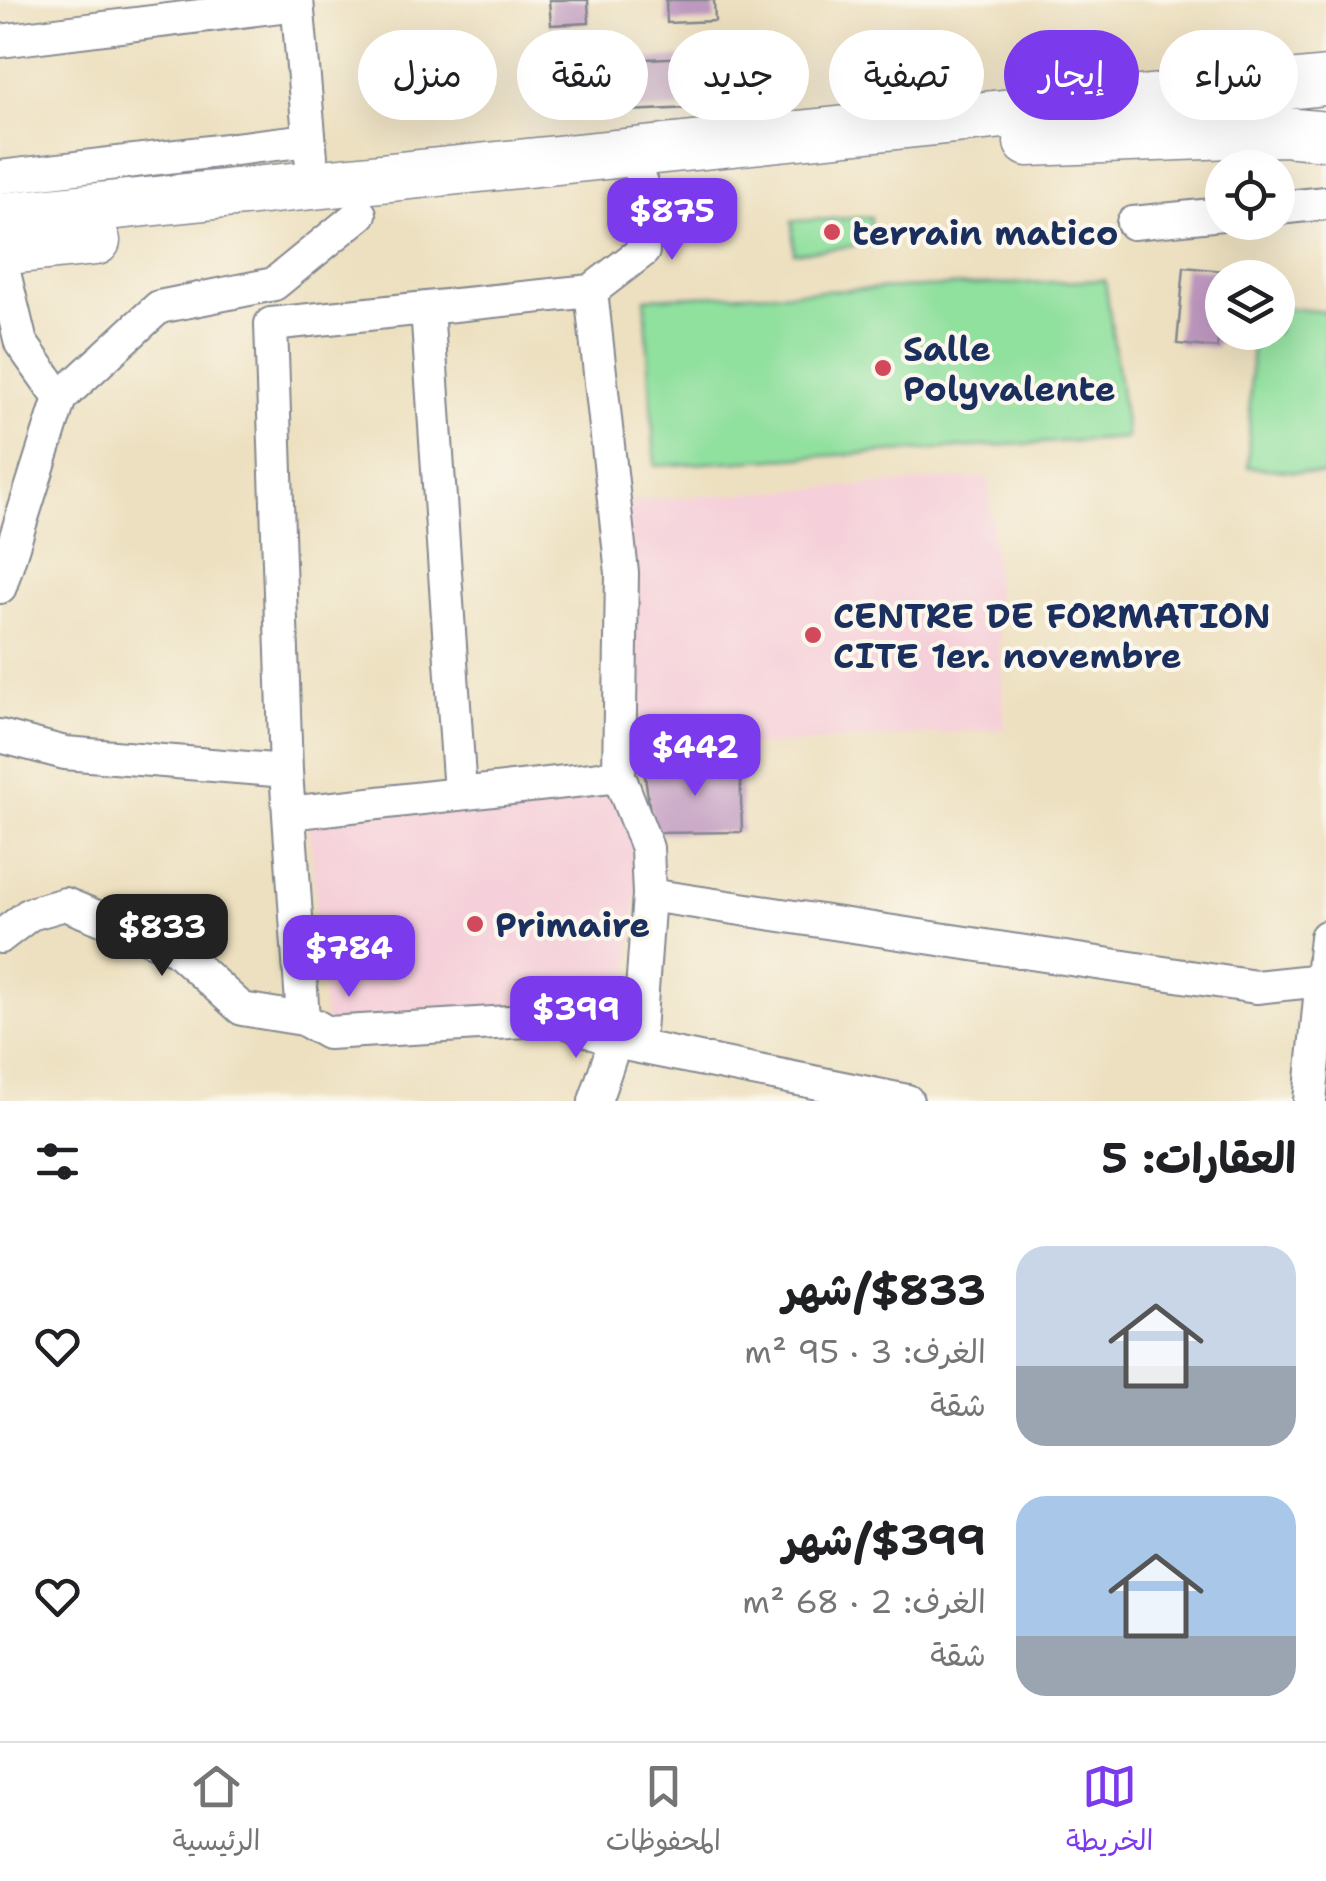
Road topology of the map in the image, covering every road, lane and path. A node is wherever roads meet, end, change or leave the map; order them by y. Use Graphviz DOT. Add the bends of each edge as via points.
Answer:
graph roads {
  1 [pos="297,2"];
  2 [pos="0,41"];
  3 [pos="1326,81"];
  4 [pos="1326,136"];
  5 [pos="309,140"];
  6 [pos="0,177"];
  7 [pos="641,183"];
  8 [pos="314,187"];
  9 [pos="1326,204"];
  10 [pos="1295,207"];
  11 [pos="360,214"];
  12 [pos="1205,216"];
  13 [pos="0,217"];
  14 [pos="1133,223"];
  15 [pos="2,273"];
  16 [pos="591,291"];
  17 [pos="427,308"];
  18 [pos="60,398"];
  19 [pos="0,586"];
  20 [pos="0,736"];
  21 [pos="286,772"];
  22 [pos="619,776"];
  23 [pos="460,794"];
  24 [pos="289,813"];
  25 [pos="649,894"];
  26 [pos="1326,936"];
  27 [pos="0,937"];
  28 [pos="1322,980"];
  29 [pos="303,1019"];
  30 [pos="627,1044"];
  31 [pos="820,1092"];
  32 [pos="595,1101"];
  33 [pos="907,1101"];
  34 [pos="1310,1101"];
  1 -- 2 [label="street"];
  1 -- 5 [label="street"];
  3 -- 8 [label="highway"];
  4 -- 7 [label="highway" via="1050,140"];
  5 -- 6 [label="street"];
  5 -- 8 [label="street"];
  7 -- 11 [label="highway"];
  7 -- 16 [label="street" via="643,251"];
  8 -- 13 [label="highway"];
  9 -- 10 [label="street"];
  11 -- 15 [label="highway"];
  11 -- 18 [label="street" via="274,284 158,308"];
  12 -- 14 [label="street"];
  15 -- 18 [label="street" via="20,343"];
  16 -- 17 [label="street"];
  16 -- 22 [label="street" via="622,572"];
  17 -- 21 [label="street" via="271,324"];
  17 -- 23 [label="street"];
  18 -- 19 [label="street"];
  20 -- 21 [label="street" via="65,753"];
  21 -- 24 [label="street"];
  22 -- 23 [label="street"];
  22 -- 25 [label="street" via="647,848"];
  23 -- 24 [label="street"];
  24 -- 29 [label="street"];
  25 -- 28 [label="street" via="1256,987"];
  25 -- 30 [label="street"];
  26 -- 28 [label="street"];
  27 -- 29 [label="street" via="30,914 65,904 176,949 242,1009"];
  28 -- 34 [label="street"];
  29 -- 30 [label="street" via="328,1033 560,1018"];
  30 -- 31 [label="street"];
  30 -- 32 [label="street"];
  31 -- 33 [label="street"];
}
